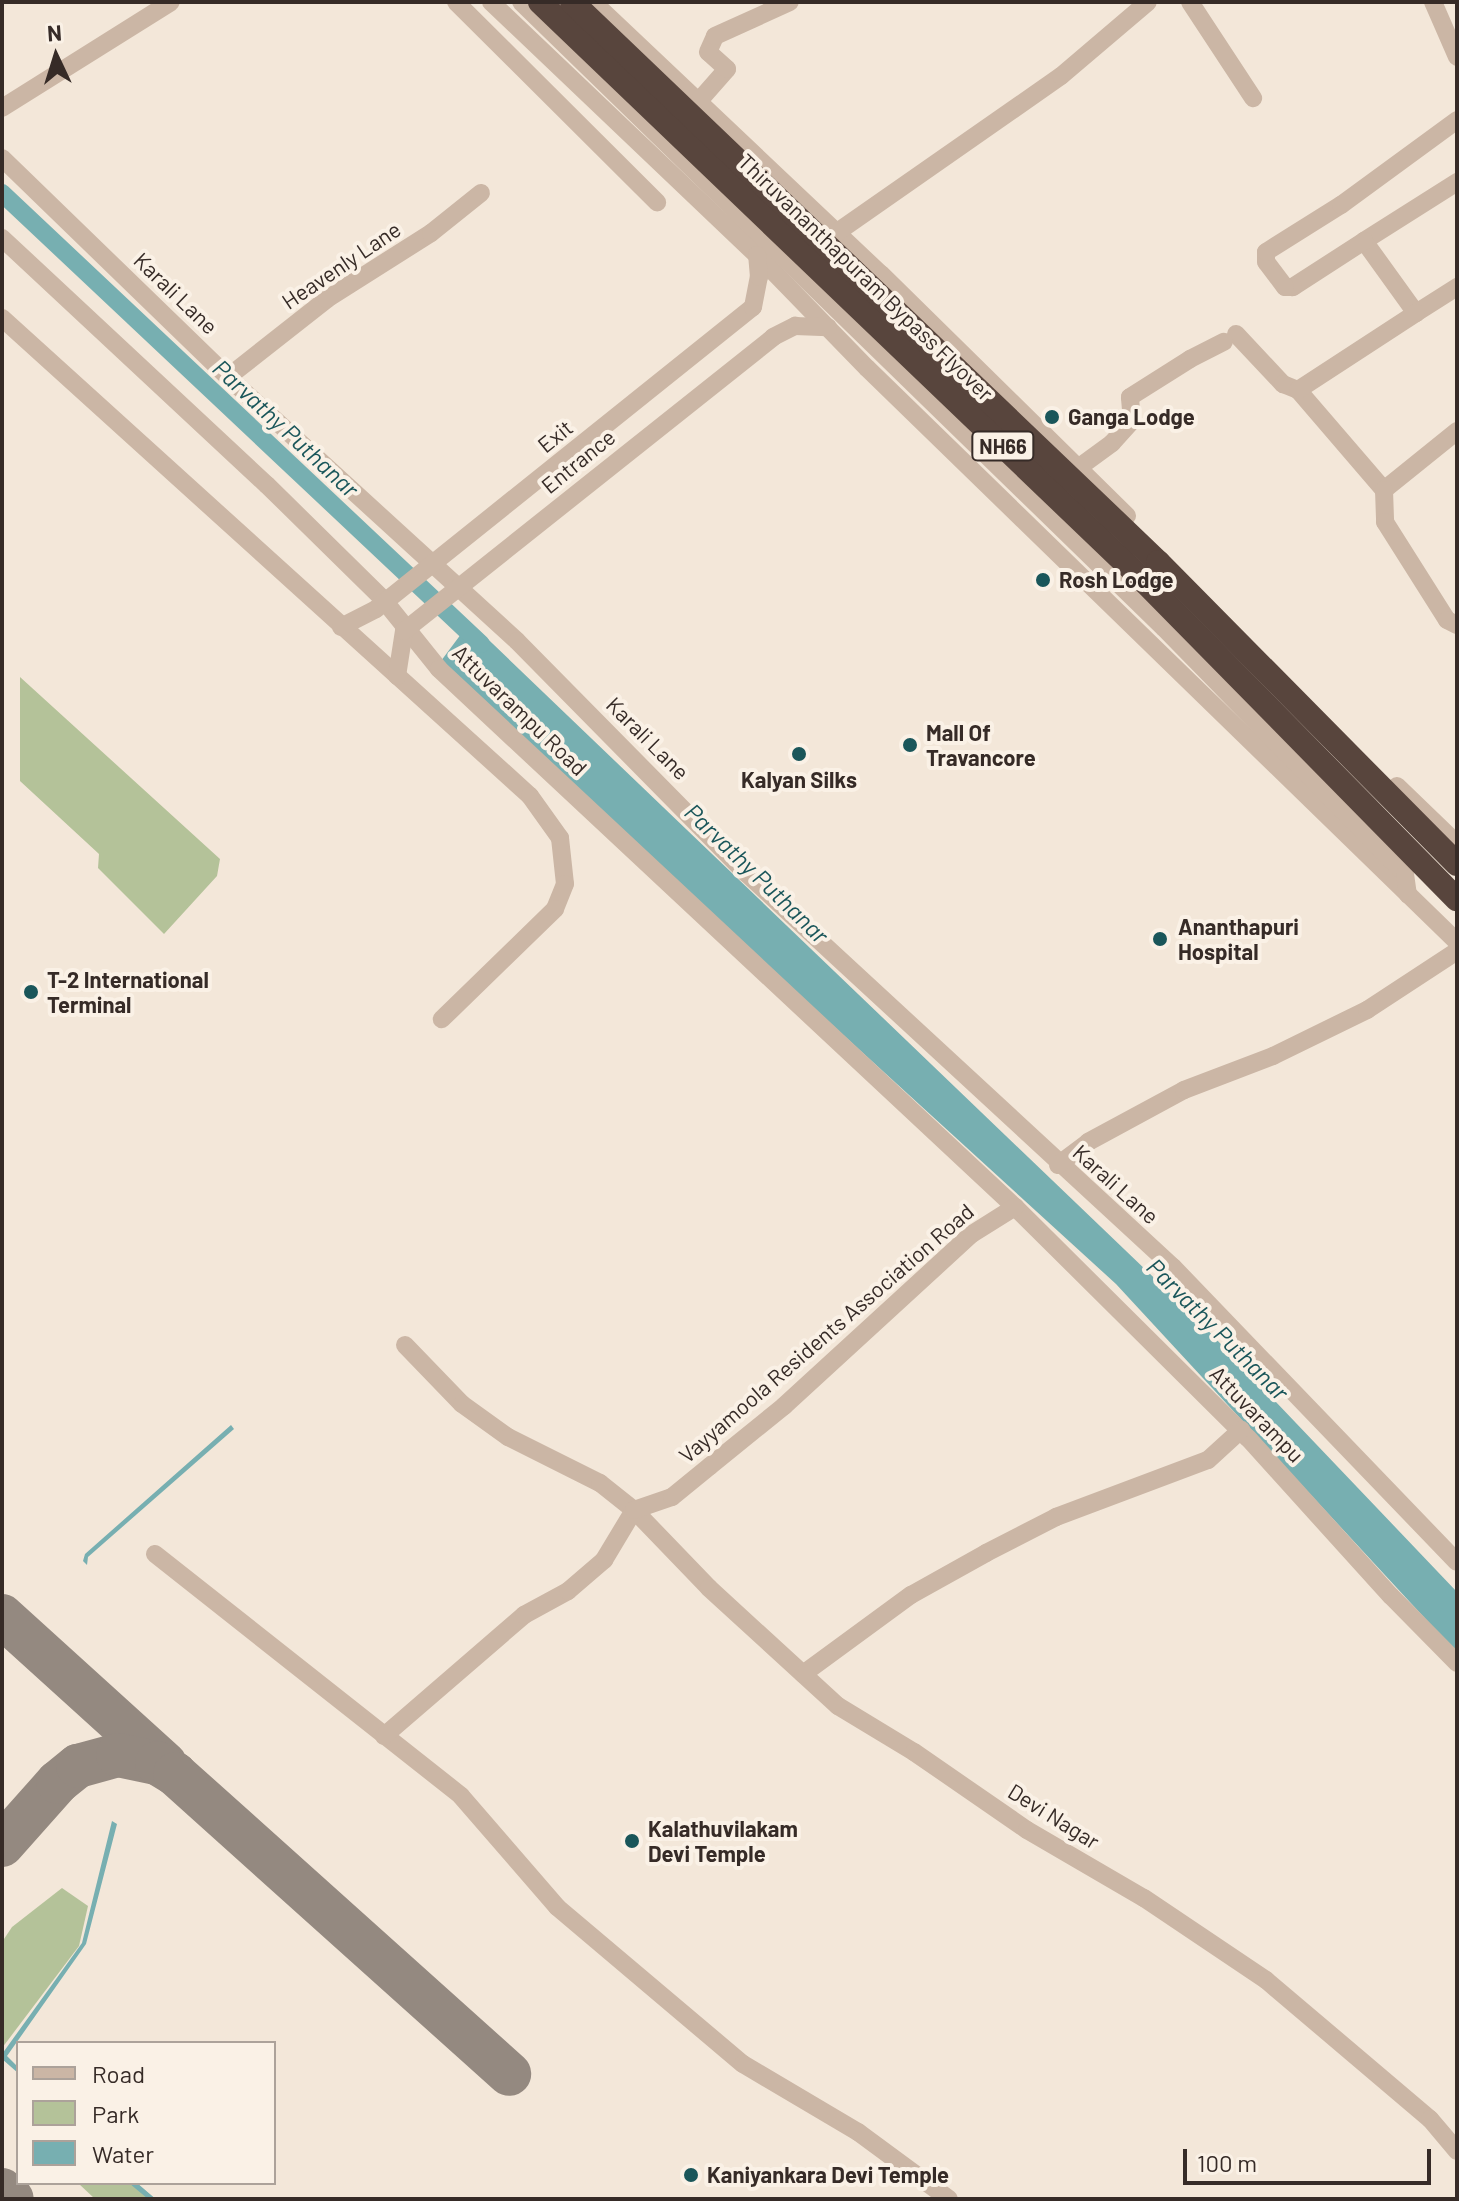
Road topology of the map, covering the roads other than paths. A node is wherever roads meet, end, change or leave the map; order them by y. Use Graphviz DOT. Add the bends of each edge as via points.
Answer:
graph roads {
  1 [pos="171,2"];
  2 [pos="456,2"];
  3 [pos="521,2"];
  4 [pos="540,2"];
  5 [pos="572,2"];
  6 [pos="593,2"];
  7 [pos="790,2"];
  8 [pos="1148,2"];
  9 [pos="1190,2"];
  10 [pos="1433,2"];
  11 [pos="494,4"];
  12 [pos="1457,57"];
  13 [pos="1253,98"];
  14 [pos="698,102"];
  15 [pos="2,108"];
  16 [pos="1450,125"];
  17 [pos="1457,145"];
  18 [pos="2,158"];
  19 [pos="1457,182"];
  20 [pos="481,193"];
  21 [pos="657,202"];
  22 [pos="836,233"];
  23 [pos="2,238"];
  24 [pos="1364,241"];
  25 [pos="757,255"];
  26 [pos="1457,287"];
  27 [pos="1416,313"];
  28 [pos="2,318"];
  29 [pos="828,327"];
  30 [pos="228,377"];
  31 [pos="1298,390"];
  32 [pos="1457,431"];
  33 [pos="1078,468"];
  34 [pos="1384,490"];
  35 [pos="1457,625"];
  36 [pos="341,627"];
  37 [pos="397,676"];
  38 [pos="1457,844"];
  39 [pos="1457,864"];
  40 [pos="1408,895"];
  41 [pos="1457,899"];
  42 [pos="1457,942"];
  43 [pos="1457,951"];
  44 [pos="442,1019"];
  45 [pos="1058,1165"];
  46 [pos="1015,1207"];
  47 [pos="405,1345"];
  48 [pos="1241,1430"];
  49 [pos="634,1510"];
  50 [pos="155,1554"];
  51 [pos="1457,1562"];
  52 [pos="1457,1663"];
  53 [pos="803,1674"];
  54 [pos="384,1736"];
  55 [pos="1457,2151"];
  56 [pos="949,2199"];
  1 -- 15 [label="street"];
  2 -- 21 [label="street"];
  3 -- 40 [label="street" via="1164,628 1405,874"];
  4 -- 41 [label="highway, Thiruvananthapuram Bypass Flyover / NH66" via="1145,582"];
  5 -- 39 [label="highway, Thiruvananthapuram Bypass Flyover / NH66" via="1158,562"];
  6 -- 14 [label="street"];
  7 -- 14 [label="street" via="715,36 708,52 727,69"];
  8 -- 22 [label="street" via="1061,76"];
  9 -- 13 [label="street"];
  10 -- 12 [label="street"];
  11 -- 25 [label="street"];
  14 -- 22 [label="street"];
  16 -- 17 [label="street"];
  16 -- 24 [label="street" via="1266,252 1266,262 1285,287 1293,287"];
  18 -- 30 [label="street, Karali Lane"];
  19 -- 24 [label="street"];
  20 -- 30 [label="street, Heavenly Lane" via="431,233 327,299"];
  22 -- 33 [label="street"];
  23 -- 46 [label="street, Attuvarampu Road" via="382,598 439,669"];
  24 -- 27 [label="street"];
  25 -- 29 [label="street"];
  25 -- 36 [label="street, Exit, bridge" via="753,307 376,609"];
  26 -- 27 [label="street"];
  27 -- 31 [label="street"];
  28 -- 36 [label="street"];
  29 -- 37 [label="street, Entrance, bridge" via="795,326 773,337 404,631"];
  29 -- 40 [label="street"];
  30 -- 45 [label="street, Karali Lane" via="517,641 746,873"];
  31 -- 33 [label="street" via="1283,384 1230,338 1130,397 1132,421"];
  31 -- 34 [label="street"];
  32 -- 34 [label="street"];
  33 -- 38 [label="street"];
  34 -- 35 [label="street" via="1385,522 1447,620"];
  36 -- 37 [label="street"];
  37 -- 44 [label="street" via="530,796 560,838 565,884 555,909"];
  40 -- 42 [label="street"];
  43 -- 45 [label="street" via="1367,1010 1273,1056 1184,1090 1088,1142"];
  45 -- 51 [label="street, Karali Lane" via="1173,1267"];
  46 -- 48 [label="street, Attuvarampu"];
  46 -- 49 [label="street, Vayyamoola Residents Association Road" via="972,1234 784,1406 672,1497"];
  47 -- 49 [label="street, Devi Nagar" via="474,1412 508,1437 600,1483"];
  48 -- 52 [label="street, Attuvarampu"];
  48 -- 53 [label="street" via="1208,1460 1056,1517 986,1553 911,1595"];
  49 -- 53 [label="street, Devi Nagar"];
  49 -- 54 [label="street" via="604,1560 568,1591 524,1615"];
  50 -- 54 [label="street"];
  53 -- 55 [label="street, Devi Nagar" via="838,1706 1266,1980 1430,2119"];
  54 -- 56 [label="street" via="461,1796 557,1907 743,2064 858,2132"];
}
